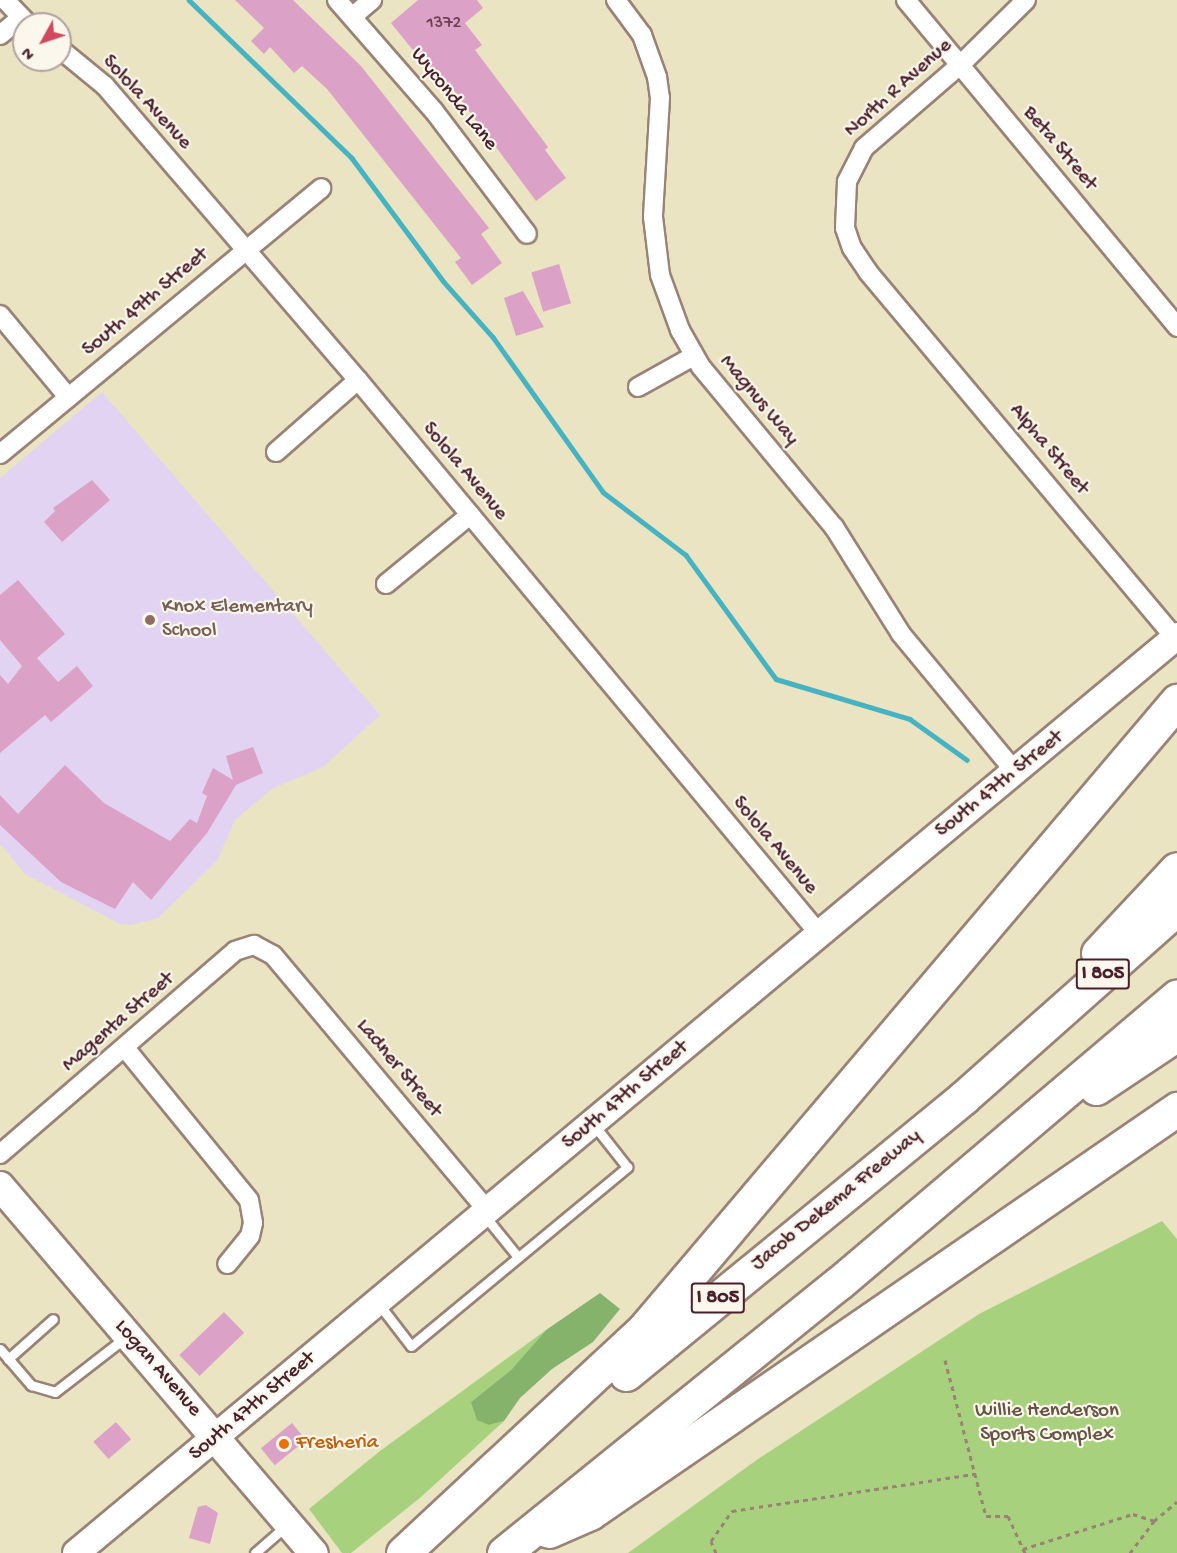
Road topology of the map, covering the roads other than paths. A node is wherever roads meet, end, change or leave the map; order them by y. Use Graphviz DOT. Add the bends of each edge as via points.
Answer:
graph roads {
  1 [pos="5,0"];
  2 [pos="337,0"];
  3 [pos="372,0"];
  4 [pos="616,0"];
  5 [pos="906,0"];
  6 [pos="1026,0"];
  7 [pos="16,12"];
  8 [pos="353,16"];
  9 [pos="72,59"];
  10 [pos="960,65"];
  11 [pos="321,188"];
  12 [pos="527,234"];
  13 [pos="246,250"];
  14 [pos="884,291"];
  15 [pos="0,315"];
  16 [pos="1177,327"];
  17 [pos="694,356"];
  18 [pos="358,380"];
  19 [pos="638,387"];
  20 [pos="68,397"];
  21 [pos="276,452"];
  22 [pos="0,454"];
  23 [pos="470,515"];
  24 [pos="386,584"];
  25 [pos="1177,638"];
  26 [pos="1177,701"];
  27 [pos="1015,772"];
  28 [pos="1177,869"];
  29 [pos="1177,908"];
  30 [pos="820,935"];
  31 [pos="273,955"];
  32 [pos="1177,996"];
  33 [pos="1177,1034"];
  34 [pos="125,1048"];
  35 [pos="963,1098"];
  36 [pos="1177,1108"];
  37 [pos="593,1124"];
  38 [pos="0,1154"];
  39 [pos="0,1186"];
  40 [pos="486,1213"];
  41 [pos="518,1257"];
  42 [pos="227,1264"];
  43 [pos="839,1283"];
  44 [pos="378,1303"];
  45 [pos="53,1319"];
  46 [pos="127,1335"];
  47 [pos="0,1349"];
  48 [pos="8,1359"];
  49 [pos="216,1438"];
  50 [pos="289,1523"];
  51 [pos="311,1549"];
  52 [pos="507,1550"];
  53 [pos="76,1553"];
  54 [pos="255,1553"];
  55 [pos="404,1553"];
  1 -- 7 [label="street"];
  2 -- 8 [label="street, Wyconda Lane"];
  3 -- 8 [label="street"];
  4 -- 17 [label="street, Magnus Way" via="642,35 657,77 660,98 653,217 660,274"];
  5 -- 10 [label="street, Beta Street"];
  6 -- 10 [label="street, North R Avenue"];
  8 -- 12 [label="street, Wyconda Lane" via="434,111"];
  9 -- 13 [label="street, Solola Avenue" via="105,86"];
  10 -- 14 [label="street, North R Avenue" via="873,138 850,172 843,203 848,240"];
  10 -- 16 [label="street, Beta Street"];
  11 -- 13 [label="street, South 49th Street"];
  13 -- 18 [label="street, Solola Avenue"];
  13 -- 20 [label="street, South 49th Street"];
  14 -- 25 [label="street, Alpha Street"];
  15 -- 20 [label="street"];
  17 -- 19 [label="street"];
  17 -- 27 [label="street, Magnus Way" via="834,527 901,634"];
  18 -- 21 [label="street"];
  18 -- 23 [label="street, Solola Avenue"];
  20 -- 22 [label="street, South 49th Street"];
  23 -- 24 [label="street"];
  23 -- 30 [label="street, Solola Avenue"];
  25 -- 27 [label="main road, South 47th Street"];
  26 -- 55 [label="highway" via="644,1329"];
  27 -- 30 [label="main road, South 47th Street"];
  28 -- 35 [label="highway"];
  29 -- 35 [label="highway, Jacob Dekema Freeway / I 805"];
  30 -- 37 [label="main road, South 47th Street"];
  31 -- 34 [label="street, Magenta Street" via="254,945 235,951"];
  31 -- 40 [label="street, Ladner Street"];
  32 -- 43 [label="highway"];
  33 -- 43 [label="highway" via="1073,1104"];
  34 -- 38 [label="street, Magenta Street"];
  34 -- 42 [label="street" via="249,1200 253,1223 250,1236"];
  35 -- 55 [label="highway, Jacob Dekema Freeway / I 805"];
  36 -- 52 [label="highway" via="590,1513"];
  37 -- 40 [label="main road, South 47th Street"];
  37 -- 41 [label="lane" via="627,1167"];
  39 -- 46 [label="main road, Logan Avenue"];
  40 -- 41 [label="lane"];
  40 -- 44 [label="main road, South 47th Street"];
  41 -- 44 [label="lane" via="411,1346"];
  43 -- 52 [label="highway"];
  44 -- 49 [label="main road, South 47th Street"];
  45 -- 48 [label="lane"];
  46 -- 48 [label="lane" via="55,1392 31,1385"];
  46 -- 49 [label="main road, Logan Avenue"];
  47 -- 48 [label="lane"];
  49 -- 50 [label="main road, Logan Avenue"];
  49 -- 53 [label="main road, South 47th Street"];
  50 -- 51 [label="main road, Logan Avenue"];
  50 -- 54 [label="lane"];
}
